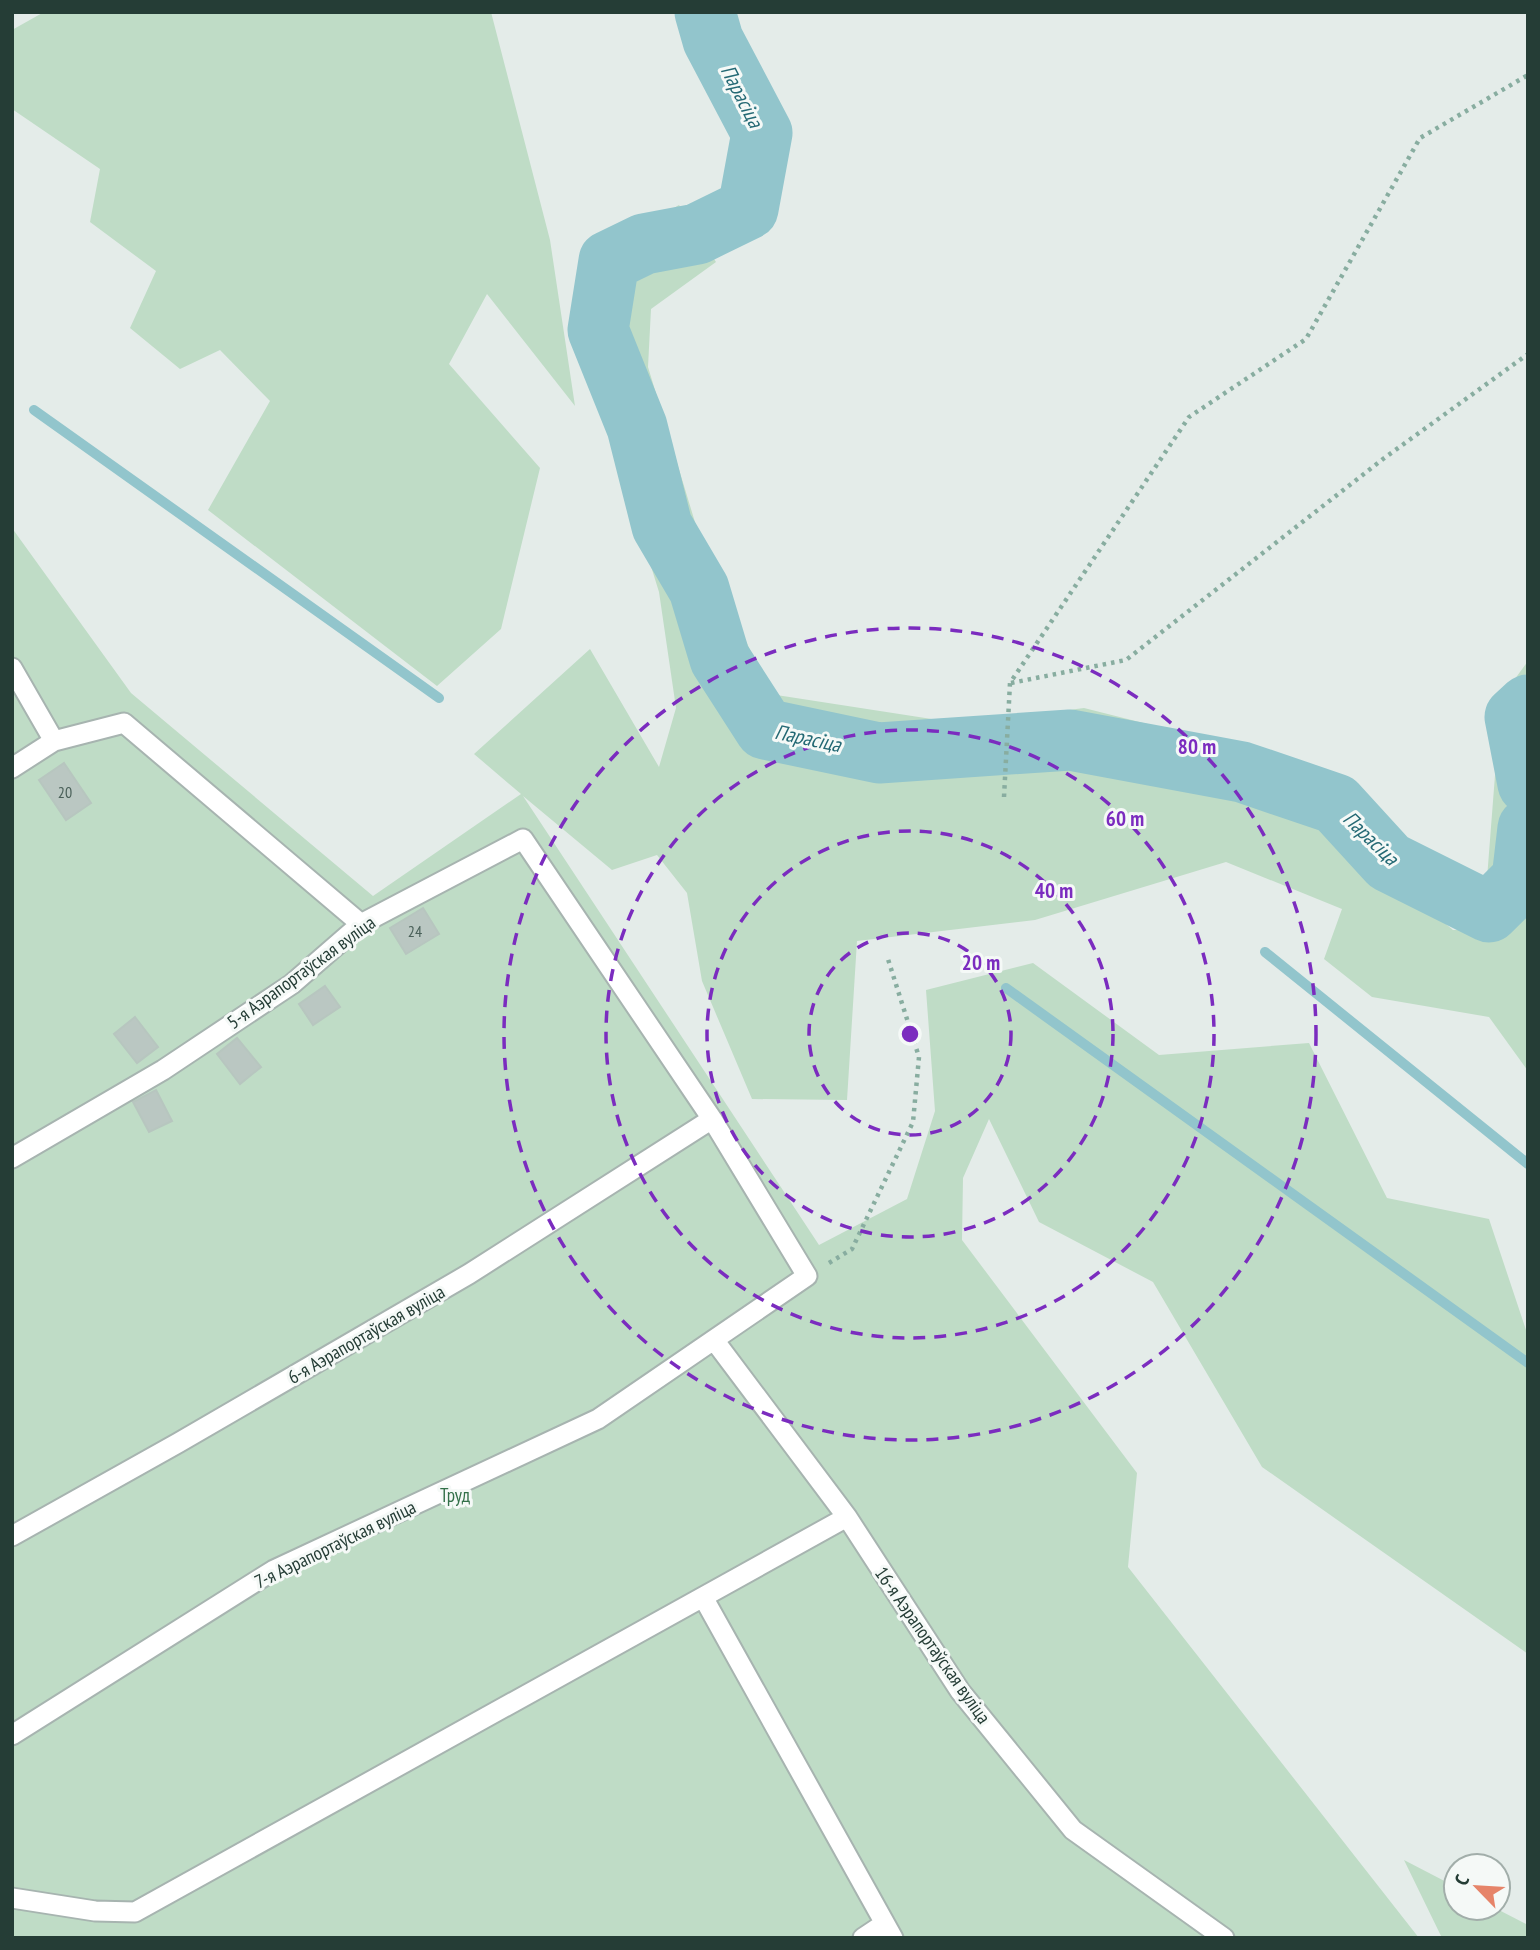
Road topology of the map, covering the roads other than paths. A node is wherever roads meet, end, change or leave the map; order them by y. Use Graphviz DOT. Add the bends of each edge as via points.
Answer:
graph roads {
  1 [pos="12,668"];
  2 [pos="54,741"];
  3 [pos="12,768"];
  4 [pos="361,924"];
  5 [pos="712,1119"];
  6 [pos="12,1158"];
  7 [pos="714,1340"];
  8 [pos="847,1517"];
  9 [pos="12,1536"];
  10 [pos="703,1597"];
  11 [pos="12,1735"];
  12 [pos="12,1898"];
  13 [pos="888,1931"];
  14 [pos="863,1938"];
  15 [pos="1224,1938"];
  1 -- 2 [label="lane"];
  2 -- 3 [label="lane"];
  2 -- 4 [label="lane" via="124,723"];
  4 -- 5 [label="lane, 5-я Аэрапортаўская вуліца" via="523,839"];
  4 -- 6 [label="lane, 5-я Аэрапортаўская вуліца" via="292,984 163,1070"];
  5 -- 7 [label="lane, 7-я Аэрапортаўская вуліца" via="807,1276"];
  5 -- 9 [label="lane, 6-я Аэрапортаўская вуліца" via="469,1273"];
  7 -- 8 [label="lane, 16-я Аэрапортаўская вуліца"];
  7 -- 11 [label="lane, 7-я Аэрапортаўская вуліца" via="598,1419 274,1570"];
  8 -- 10 [label="lane"];
  8 -- 15 [label="lane, 16-я Аэрапортаўская вуліца" via="960,1691 1073,1830"];
  10 -- 12 [label="lane" via="135,1912"];
  10 -- 13 [label="lane"];
  13 -- 14 [label="lane"];
}
